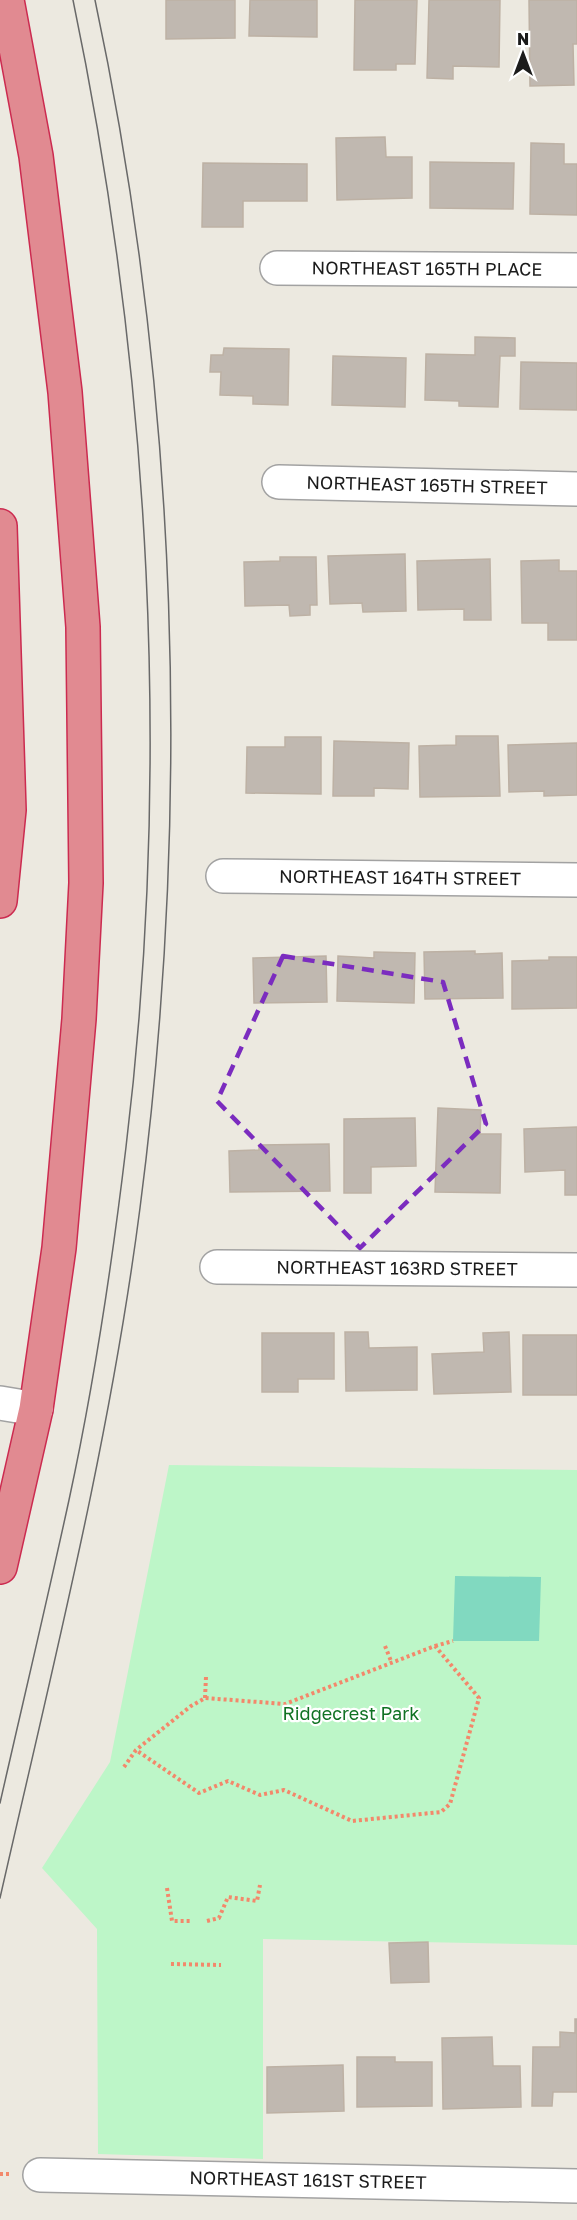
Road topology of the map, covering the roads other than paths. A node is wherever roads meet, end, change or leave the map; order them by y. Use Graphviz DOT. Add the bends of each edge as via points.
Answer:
graph roads {
  1 [pos="7,0"];
  2 [pos="277,268"];
  3 [pos="577,270"];
  4 [pos="279,482"];
  5 [pos="577,489"];
  6 [pos="0,526"];
  7 [pos="223,876"];
  8 [pos="577,880"];
  9 [pos="0,901"];
  10 [pos="218,1267"];
  11 [pos="577,1270"];
  12 [pos="0,1402"];
  13 [pos="36,1409"];
  14 [pos="0,1567"];
  15 [pos="40,2175"];
  16 [pos="577,2186"];
  1 -- 13 [label="highway" via="36,156 62,369 83,627 86,883 79,1019 59,1248"];
  2 -- 3 [label="street, NORTHEAST 165TH PLACE"];
  4 -- 5 [label="street, NORTHEAST 165TH STREET"];
  6 -- 9 [label="highway" via="9,810"];
  7 -- 8 [label="street, NORTHEAST 164TH STREET"];
  10 -- 11 [label="street, NORTHEAST 163RD STREET"];
  12 -- 13 [label="street"];
  13 -- 14 [label="highway"];
  15 -- 16 [label="street, NORTHEAST 161ST STREET"];
}
